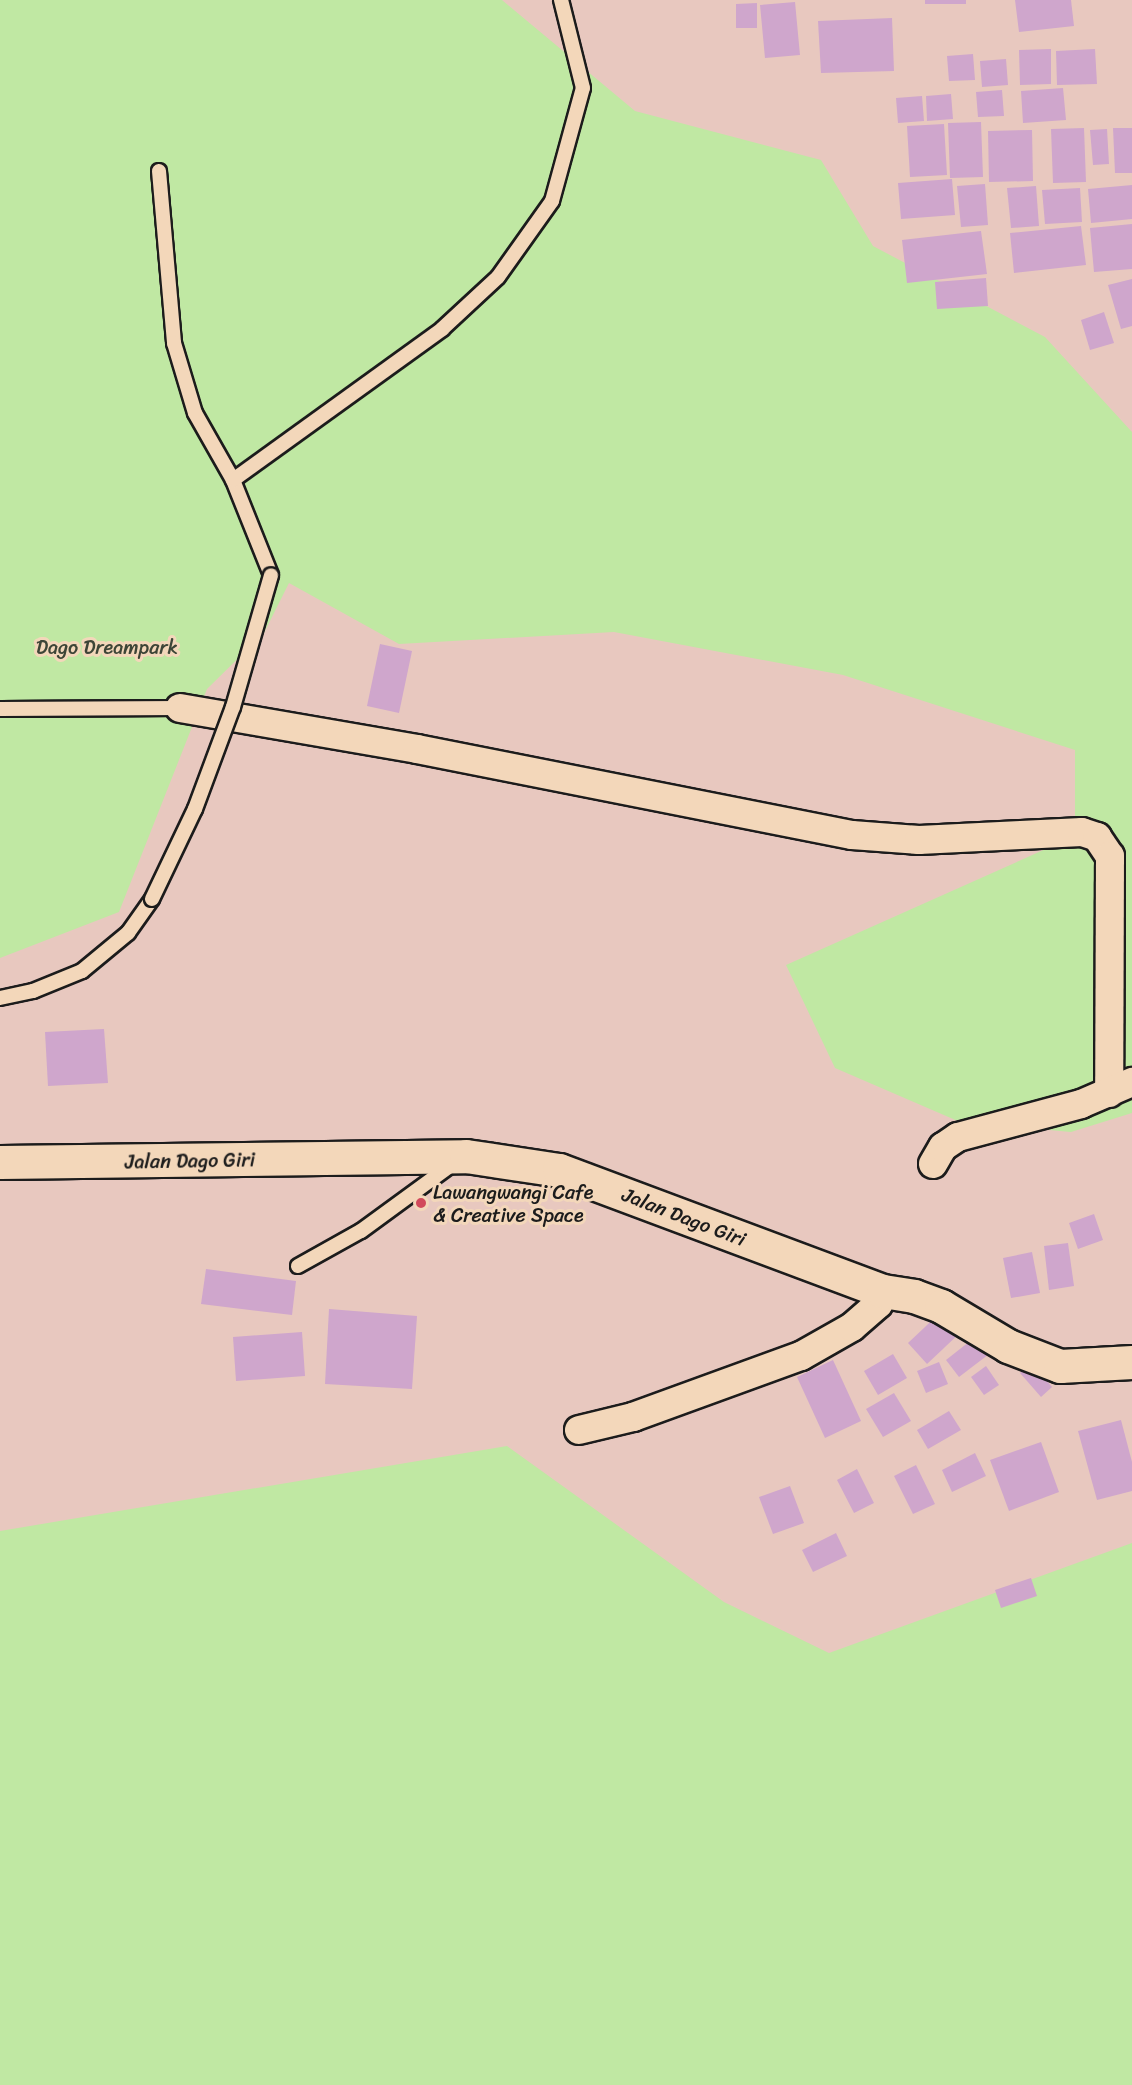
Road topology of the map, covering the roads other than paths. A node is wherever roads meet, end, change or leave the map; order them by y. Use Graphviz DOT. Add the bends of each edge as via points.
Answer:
graph roads {
  1 [pos="561,0"];
  2 [pos="159,171"];
  3 [pos="233,480"];
  4 [pos="180,708"];
  5 [pos="0,709"];
  6 [pos="0,998"];
  7 [pos="1121,1088"];
  8 [pos="466,1156"];
  9 [pos="0,1162"];
  10 [pos="933,1164"];
  11 [pos="298,1266"];
  12 [pos="883,1291"];
  13 [pos="1132,1362"];
  14 [pos="579,1430"];
  1 -- 3 [label="lane" via="583,88 552,201 498,277 442,329"];
  2 -- 3 [label="lane" via="174,343 195,413"];
  3 -- 6 [label="lane, bridge" via="271,575 233,707 195,809 152,899 128,933 82,971 33,991"];
  4 -- 5 [label="lane"];
  4 -- 7 [label="street" via="417,749 852,835 919,840 1082,832 1097,837 1110,856"];
  7 -- 10 [label="street" via="958,1137 943,1147"];
  8 -- 9 [label="main road, Jalan Dago Giri"];
  8 -- 11 [label="lane" via="361,1230"];
  8 -- 12 [label="main road, Jalan Dago Giri" via="559,1170"];
  12 -- 13 [label="main road, Jalan Dago Giri" via="941,1306 1008,1346 1060,1366"];
  12 -- 14 [label="street" via="878,1304 852,1327 801,1356 633,1417"];
}
